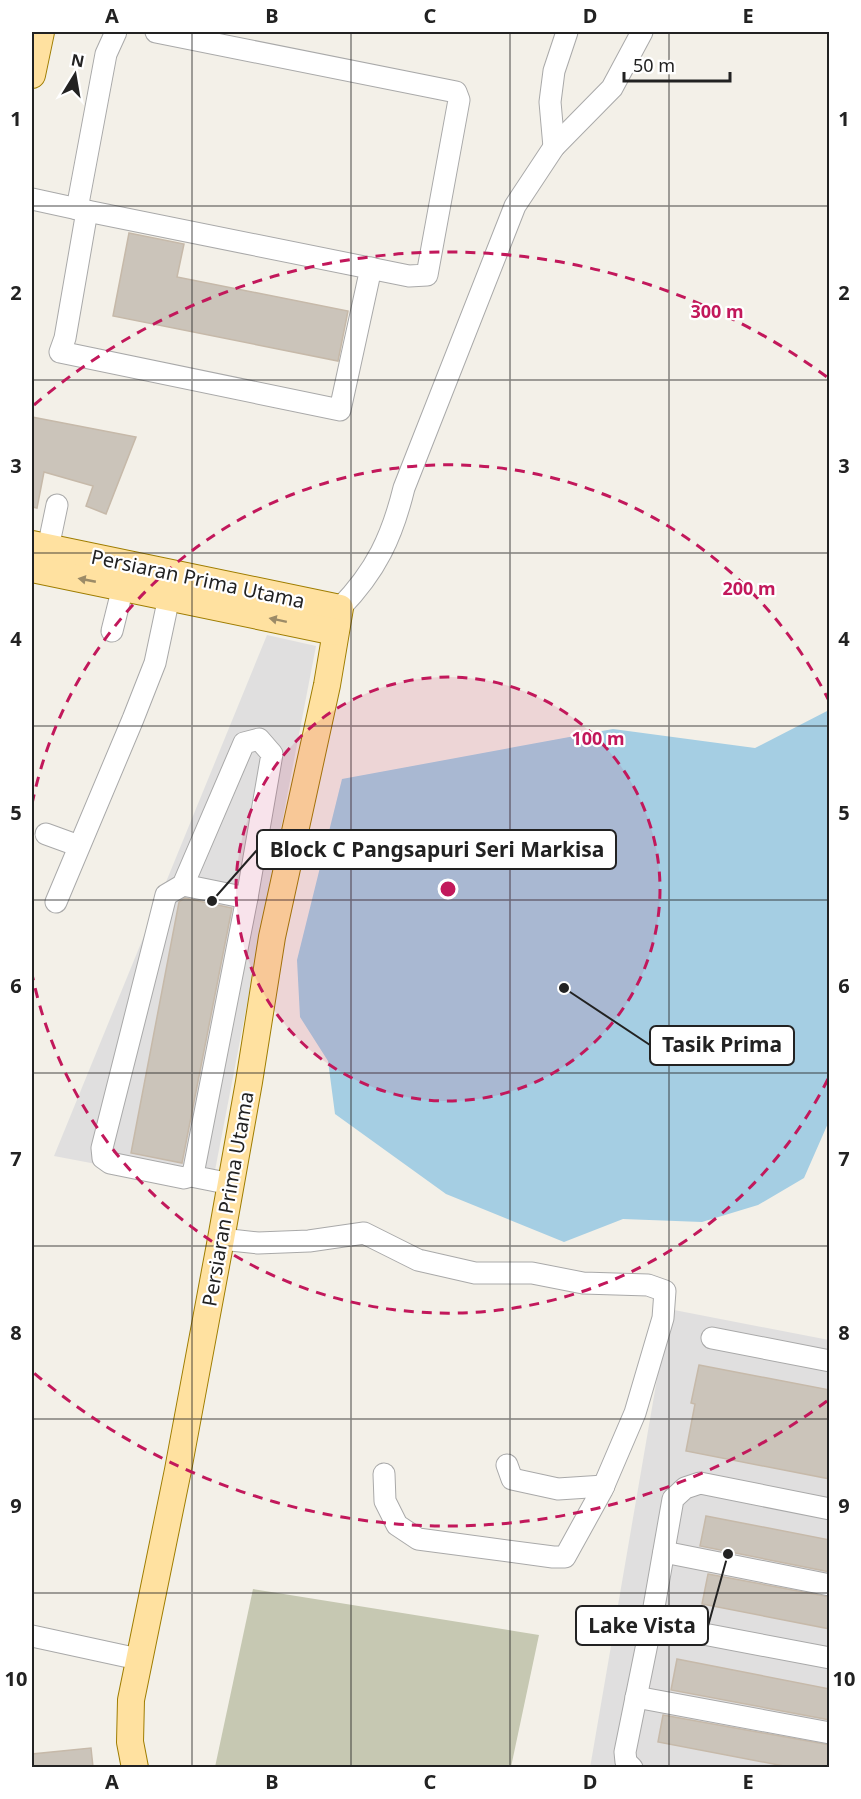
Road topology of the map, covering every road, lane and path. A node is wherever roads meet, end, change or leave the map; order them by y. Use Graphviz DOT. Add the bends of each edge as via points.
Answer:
graph roads {
  1 [pos="41,32"];
  2 [pos="116,32"];
  3 [pos="156,32"];
  4 [pos="567,32"];
  5 [pos="642,32"];
  6 [pos="32,75"];
  7 [pos="554,147"];
  8 [pos="32,200"];
  9 [pos="82,210"];
  10 [pos="371,268"];
  11 [pos="57,505"];
  12 [pos="35,558"];
  13 [pos="123,587"];
  14 [pos="169,597"];
  15 [pos="338,620"];
  16 [pos="112,630"];
  17 [pos="46,834"];
  18 [pos="79,846"];
  19 [pos="183,885"];
  20 [pos="247,898"];
  21 [pos="56,902"];
  22 [pos="191,1176"];
  23 [pos="231,1184"];
  24 [pos="221,1239"];
  25 [pos="712,1338"];
  26 [pos="830,1361"];
  27 [pos="507,1466"];
  28 [pos="384,1474"];
  29 [pos="604,1486"];
  30 [pos="830,1509"];
  31 [pos="664,1552"];
  32 [pos="830,1585"];
  33 [pos="651,1624"];
  34 [pos="32,1636"];
  35 [pos="830,1658"];
  36 [pos="138,1659"];
  37 [pos="636,1697"];
  38 [pos="830,1733"];
  39 [pos="135,1767"];
  40 [pos="632,1767"];
  1 -- 6 [label="main road"];
  2 -- 9 [label="street" via="106,54"];
  3 -- 10 [label="street" via="456,92 459,100 427,275 409,276"];
  4 -- 7 [label="street" via="554,71 550,102"];
  5 -- 7 [label="street" via="612,88"];
  7 -- 15 [label="street" via="514,206 408,477 391,533 380,557"];
  8 -- 9 [label="street"];
  9 -- 10 [label="street"];
  9 -- 10 [label="street" via="60,352 340,410"];
  11 -- 12 [label="street"];
  13 -- 12 [label="main road, Persiaran Prima Utama, one-way"];
  12 -- 15 [label="main road, Persiaran Prima Utama"];
  13 -- 14 [label="main road, Persiaran Prima Utama"];
  13 -- 16 [label="street"];
  15 -- 14 [label="main road, Persiaran Prima Utama, one-way"];
  14 -- 18 [label="street" via="155,663"];
  15 -- 23 [label="main road, Persiaran Prima Utama" via="272,937"];
  17 -- 18 [label="street"];
  18 -- 21 [label="street"];
  19 -- 20 [label="street"];
  19 -- 20 [label="street" via="244,743 259,739 272,754"];
  19 -- 22 [label="street" via="166,895 102,1148 103,1158 110,1163 184,1178"];
  20 -- 22 [label="street"];
  22 -- 23 [label="street"];
  23 -- 24 [label="main road, Persiaran Prima Utama"];
  24 -- 29 [label="street" via="258,1243 309,1241 364,1233 418,1260 475,1273 532,1273 583,1283 648,1285 665,1291 663,1318 635,1413"];
  24 -- 36 [label="main road, Persiaran Prima Utama"];
  25 -- 26 [label="street"];
  27 -- 29 [label="street" via="512,1479 558,1489"];
  28 -- 29 [label="street" via="385,1501 397,1525 418,1539 553,1557 565,1557"];
  30 -- 31 [label="street" via="700,1483 685,1488 673,1499"];
  31 -- 32 [label="street"];
  31 -- 33 [label="street"];
  33 -- 35 [label="street"];
  33 -- 37 [label="street"];
  34 -- 36 [label="street"];
  36 -- 39 [label="main road, Persiaran Prima Utama" via="130,1700 130,1742"];
  37 -- 38 [label="street"];
  37 -- 40 [label="street" via="624,1756"];
}
